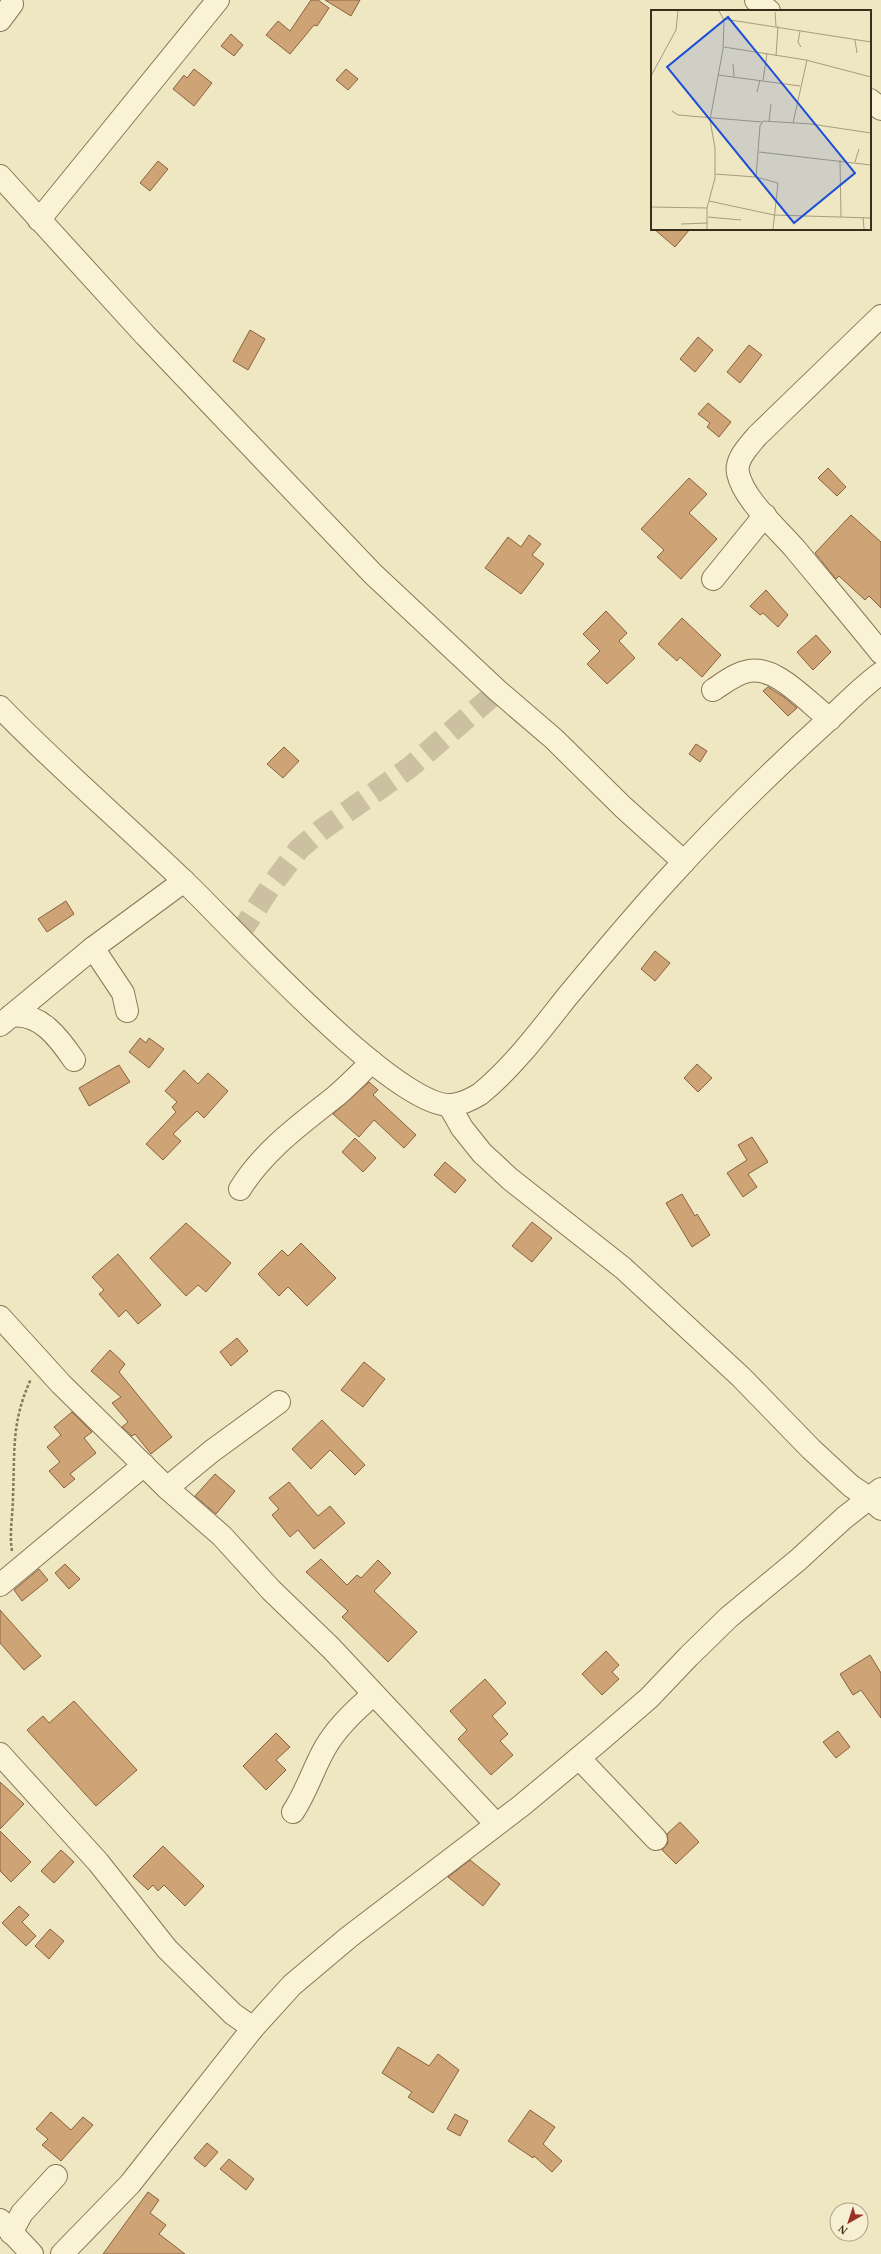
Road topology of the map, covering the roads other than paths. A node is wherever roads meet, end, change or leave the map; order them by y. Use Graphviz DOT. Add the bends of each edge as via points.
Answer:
graph roads {
  1 [pos="218,0"];
  2 [pos="756,0"];
  3 [pos="768,10"];
  4 [pos="871,101"];
  5 [pos="881,109"];
  6 [pos="0,176"];
  7 [pos="39,220"];
  8 [pos="881,316"];
  9 [pos="765,516"];
  10 [pos="713,579"];
  11 [pos="881,653"];
  12 [pos="881,673"];
  13 [pos="713,690"];
  14 [pos="0,707"];
  15 [pos="830,719"];
  16 [pos="684,862"];
  17 [pos="184,881"];
  18 [pos="93,948"];
  19 [pos="127,1011"];
  20 [pos="5,1021"];
  21 [pos="74,1060"];
  22 [pos="372,1062"];
  23 [pos="449,1105"];
  24 [pos="240,1189"];
  25 [pos="0,1317"];
  26 [pos="279,1402"];
  27 [pos="144,1465"];
  28 [pos="167,1488"];
  29 [pos="877,1499"];
  30 [pos="0,1585"];
  31 [pos="373,1695"];
  32 [pos="0,1754"];
  33 [pos="579,1758"];
  34 [pos="293,1812"];
  35 [pos="496,1824"];
  36 [pos="656,1839"];
  37 [pos="253,2028"];
  38 [pos="56,2176"];
  39 [pos="6,2226"];
  40 [pos="32,2254"];
  41 [pos="62,2254"];
  1 -- 7 [label="street"];
  2 -- 3 [label="street"];
  4 -- 5 [label="street"];
  6 -- 7 [label="street"];
  7 -- 16 [label="street" via="144,335 372,574 498,691 554,739"];
  8 -- 9 [label="street" via="771,421 745,451 737,472 743,487"];
  9 -- 10 [label="street"];
  9 -- 11 [label="street"];
  12 -- 15 [label="street"];
  13 -- 15 [label="street" via="749,670 762,671 781,679"];
  14 -- 17 [label="street"];
  15 -- 16 [label="street" via="775,769"];
  16 -- 23 [label="street" via="504,1070 478,1095 465,1102"];
  17 -- 18 [label="street"];
  17 -- 22 [label="street" via="343,1039"];
  18 -- 19 [label="street" via="123,993"];
  18 -- 20 [label="street"];
  20 -- 21 [label="street" via="18,1015 41,1023 59,1040"];
  22 -- 23 [label="street" via="432,1102"];
  22 -- 24 [label="street" via="273,1148 250,1172"];
  23 -- 29 [label="street" via="482,1153 510,1179 622,1268 740,1377 811,1450 851,1486"];
  25 -- 27 [label="street" via="40,1361"];
  26 -- 28 [label="street" via="218,1446"];
  27 -- 28 [label="street"];
  27 -- 30 [label="street"];
  28 -- 31 [label="street" via="222,1536"];
  29 -- 33 [label="street" via="729,1617 649,1698"];
  31 -- 34 [label="street" via="347,1718 325,1747"];
  31 -- 35 [label="street"];
  32 -- 37 [label="street" via="98,1862 167,1948 233,2014"];
  33 -- 35 [label="street"];
  33 -- 36 [label="street"];
  35 -- 37 [label="street" via="343,1942 292,1985"];
  37 -- 41 [label="street" via="145,2166"];
  38 -- 39 [label="street" via="22,2213"];
  39 -- 40 [label="street"];
}
